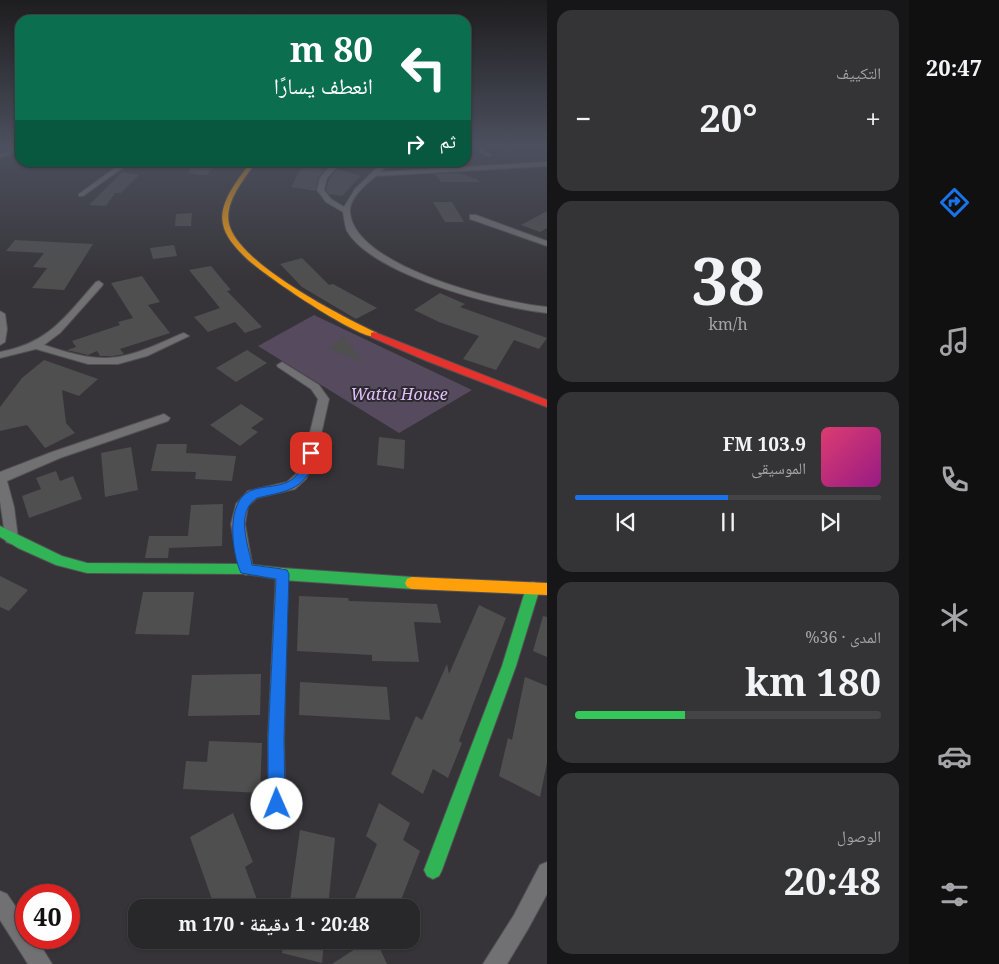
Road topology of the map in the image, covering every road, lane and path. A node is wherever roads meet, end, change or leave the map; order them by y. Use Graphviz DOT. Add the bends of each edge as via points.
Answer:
graph roads {
  1 [pos="87,191"];
  2 [pos="235,191"];
  3 [pos="321,191"];
  4 [pos="357,191"];
  5 [pos="81,195"];
  6 [pos="346,211"];
  7 [pos="473,217"];
  8 [pos="546,244"];
  9 [pos="100,284"];
  10 [pos="546,310"];
  11 [pos="0,314"];
  12 [pos="184,336"];
  13 [pos="0,342"];
  14 [pos="38,346"];
  15 [pos="0,355"];
  16 [pos="282,365"];
  17 [pos="546,404"];
  18 [pos="164,418"];
  19 [pos="0,478"];
  20 [pos="6,534"];
  21 [pos="246,569"];
  22 [pos="282,574"];
  23 [pos="533,588"];
  24 [pos="546,589"];
  25 [pos="277,804"];
  26 [pos="433,870"];
  27 [pos="546,872"];
  28 [pos="0,902"];
  29 [pos="41,964"];
  30 [pos="494,964"];
  1 -- 5 [label="street"];
  2 -- 17 [label="street" via="226,225 243,250 291,291 358,326"];
  3 -- 6 [label="street" via="322,196"];
  4 -- 6 [label="street"];
  6 -- 10 [label="street" via="347,222 355,234 376,254 408,271 500,304"];
  7 -- 8 [label="street"];
  9 -- 14 [label="street" via="53,335"];
  11 -- 13 [label="street"];
  12 -- 14 [label="street" via="116,362 82,359"];
  14 -- 15 [label="street"];
  16 -- 21 [label="street" via="315,387 324,399 302,476 291,486 253,494 242,504 238,524"];
  18 -- 19 [label="street"];
  19 -- 20 [label="street" via="8,507"];
  20 -- 21 [label="street" via="60,561 87,568"];
  21 -- 22 [label="street"];
  22 -- 23 [label="street"];
  22 -- 25 [label="street"];
  23 -- 24 [label="street"];
  23 -- 26 [label="street" via="509,666"];
  27 -- 30 [label="street" via="521,922"];
  28 -- 29 [label="street"];
}
